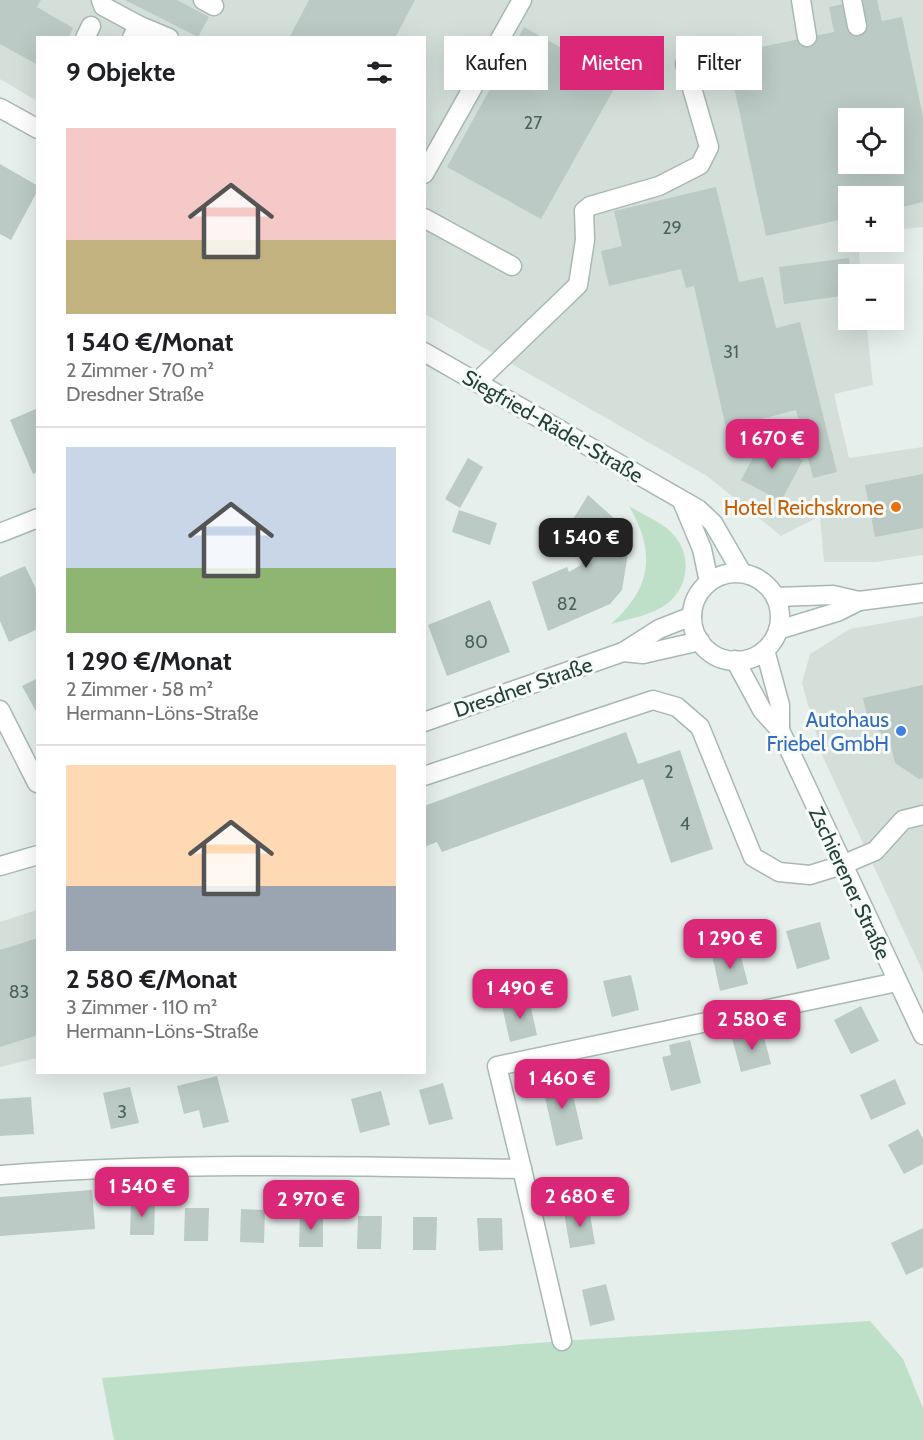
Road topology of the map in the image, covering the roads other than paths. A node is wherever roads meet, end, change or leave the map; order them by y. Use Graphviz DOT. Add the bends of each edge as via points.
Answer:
graph roads {
  1 [pos="101,0"];
  2 [pos="522,0"];
  3 [pos="801,0"];
  4 [pos="852,0"];
  5 [pos="857,27"];
  6 [pos="135,31"];
  7 [pos="159,36"];
  8 [pos="807,37"];
  9 [pos="693,90"];
  10 [pos="0,108"];
  11 [pos="36,127"];
  12 [pos="426,170"];
  13 [pos="426,219"];
  14 [pos="512,266"];
  15 [pos="426,353"];
  16 [pos="477,382"];
  17 [pos="682,501"];
  18 [pos="36,519"];
  19 [pos="0,533"];
  20 [pos="742,573"];
  21 [pos="709,582"];
  22 [pos="923,593"];
  23 [pos="776,597"];
  24 [pos="859,601"];
  25 [pos="692,616"];
  26 [pos="778,630"];
  27 [pos="700,641"];
  28 [pos="765,650"];
  29 [pos="623,652"];
  30 [pos="735,660"];
  31 [pos="0,710"];
  32 [pos="426,721"];
  33 [pos="780,730"];
  34 [pos="426,775"];
  35 [pos="36,781"];
  36 [pos="923,815"];
  37 [pos="36,856"];
  38 [pos="0,866"];
  39 [pos="842,866"];
  40 [pos="897,982"];
  41 [pos="923,1035"];
  42 [pos="522,1169"];
  43 [pos="0,1175"];
  44 [pos="562,1341"];
  1 -- 6 [label="street"];
  2 -- 12 [label="street"];
  3 -- 8 [label="street"];
  4 -- 5 [label="street"];
  6 -- 7 [label="street"];
  9 -- 16 [label="street" via="709,147 700,165 659,186 584,211 585,240 578,285"];
  10 -- 11 [label="street"];
  13 -- 14 [label="street"];
  15 -- 16 [label="street, Siegfried-Rädel-Straße"];
  16 -- 17 [label="street, Siegfried-Rädel-Straße"];
  17 -- 20 [label="street, Siegfried-Rädel-Straße" via="713,523"];
  17 -- 21 [label="street" via="702,549"];
  18 -- 19 [label="street"];
  20 -- 21 [label="street" via="729,573"];
  20 -- 23 [label="street" via="757,578"];
  21 -- 25 [label="street" via="700,592"];
  22 -- 24 [label="street"];
  23 -- 24 [label="street" via="814,594"];
  23 -- 26 [label="street" via="781,619"];
  24 -- 26 [label="street"];
  25 -- 27 [label="street"];
  25 -- 29 [label="street, Dresdner Straße" via="659,629"];
  26 -- 28 [label="street"];
  27 -- 29 [label="street, Dresdner Straße" via="643,654"];
  27 -- 30 [label="street" via="714,655"];
  28 -- 30 [label="street" via="754,657"];
  28 -- 33 [label="street, Zschierener Straße" via="780,705"];
  29 -- 32 [label="street, Dresdner Straße"];
  30 -- 33 [label="street, Zschierener Straße" via="762,710"];
  31 -- 35 [label="street"];
  33 -- 39 [label="street, Zschierener Straße"];
  34 -- 39 [label="street" via="653,700 677,707 700,727 753,857 779,872 810,874"];
  36 -- 39 [label="street" via="903,820 875,851"];
  37 -- 38 [label="street"];
  39 -- 40 [label="street, Zschierener Straße"];
  40 -- 41 [label="street, Zschierener Straße"];
  40 -- 42 [label="street" via="497,1066"];
  42 -- 43 [label="street" via="305,1165 102,1168"];
  42 -- 44 [label="street"];
}
